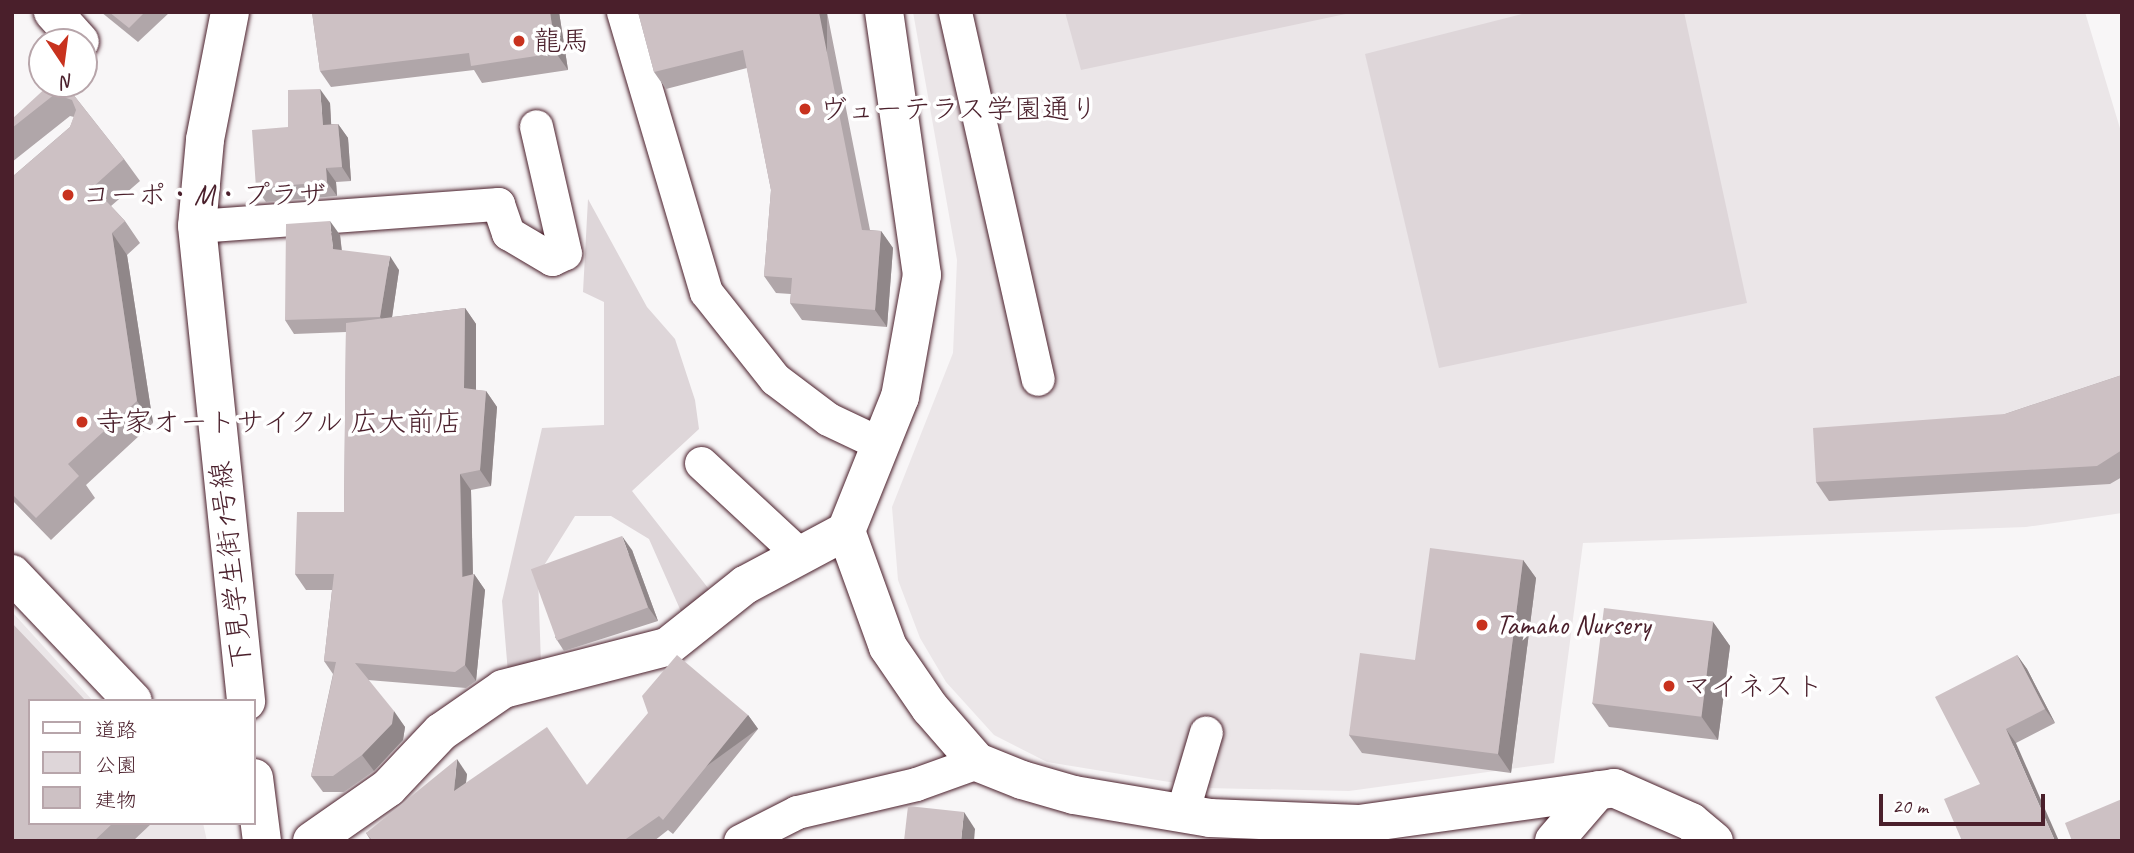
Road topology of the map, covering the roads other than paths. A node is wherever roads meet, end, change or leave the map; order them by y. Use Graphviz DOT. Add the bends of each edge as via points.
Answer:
graph roads {
  1 [pos="53,12"];
  2 [pos="230,12"];
  3 [pos="623,12"];
  4 [pos="884,12"];
  5 [pos="955,12"];
  6 [pos="67,28"];
  7 [pos="536,126"];
  8 [pos="197,226"];
  9 [pos="1038,379"];
  10 [pos="881,444"];
  11 [pos="702,463"];
  12 [pos="846,531"];
  13 [pos="800,555"];
  14 [pos="12,575"];
  15 [pos="131,699"];
  16 [pos="246,699"];
  17 [pos="1206,732"];
  18 [pos="976,762"];
  19 [pos="1598,790"];
  20 [pos="256,800"];
  21 [pos="1182,813"];
  22 [pos="262,841"];
  23 [pos="312,841"];
  24 [pos="740,841"];
  25 [pos="1554,841"];
  26 [pos="1714,841"];
  1 -- 6 [label="street"];
  2 -- 8 [label="street, 下見学生街1号線" via="205,140"];
  3 -- 10 [label="lane" via="706,292 775,379 828,419"];
  4 -- 10 [label="street" via="922,275 900,397"];
  5 -- 9 [label="lane"];
  7 -- 8 [label="lane" via="565,253 552,258 508,233 498,204"];
  8 -- 16 [label="street, 下見学生街1号線"];
  10 -- 12 [label="street"];
  11 -- 13 [label="lane"];
  12 -- 13 [label="street"];
  12 -- 18 [label="street" via="888,647 930,708"];
  13 -- 23 [label="street" via="745,585 667,647 503,689 441,732 388,788"];
  14 -- 15 [label="street"];
  17 -- 21 [label="lane"];
  18 -- 21 [label="street" via="1074,795"];
  18 -- 24 [label="lane" via="916,784 797,812"];
  19 -- 21 [label="street" via="1359,824"];
  19 -- 25 [label="street"];
  19 -- 26 [label="street" via="1614,788 1691,822"];
  20 -- 22 [label="street"];
}
